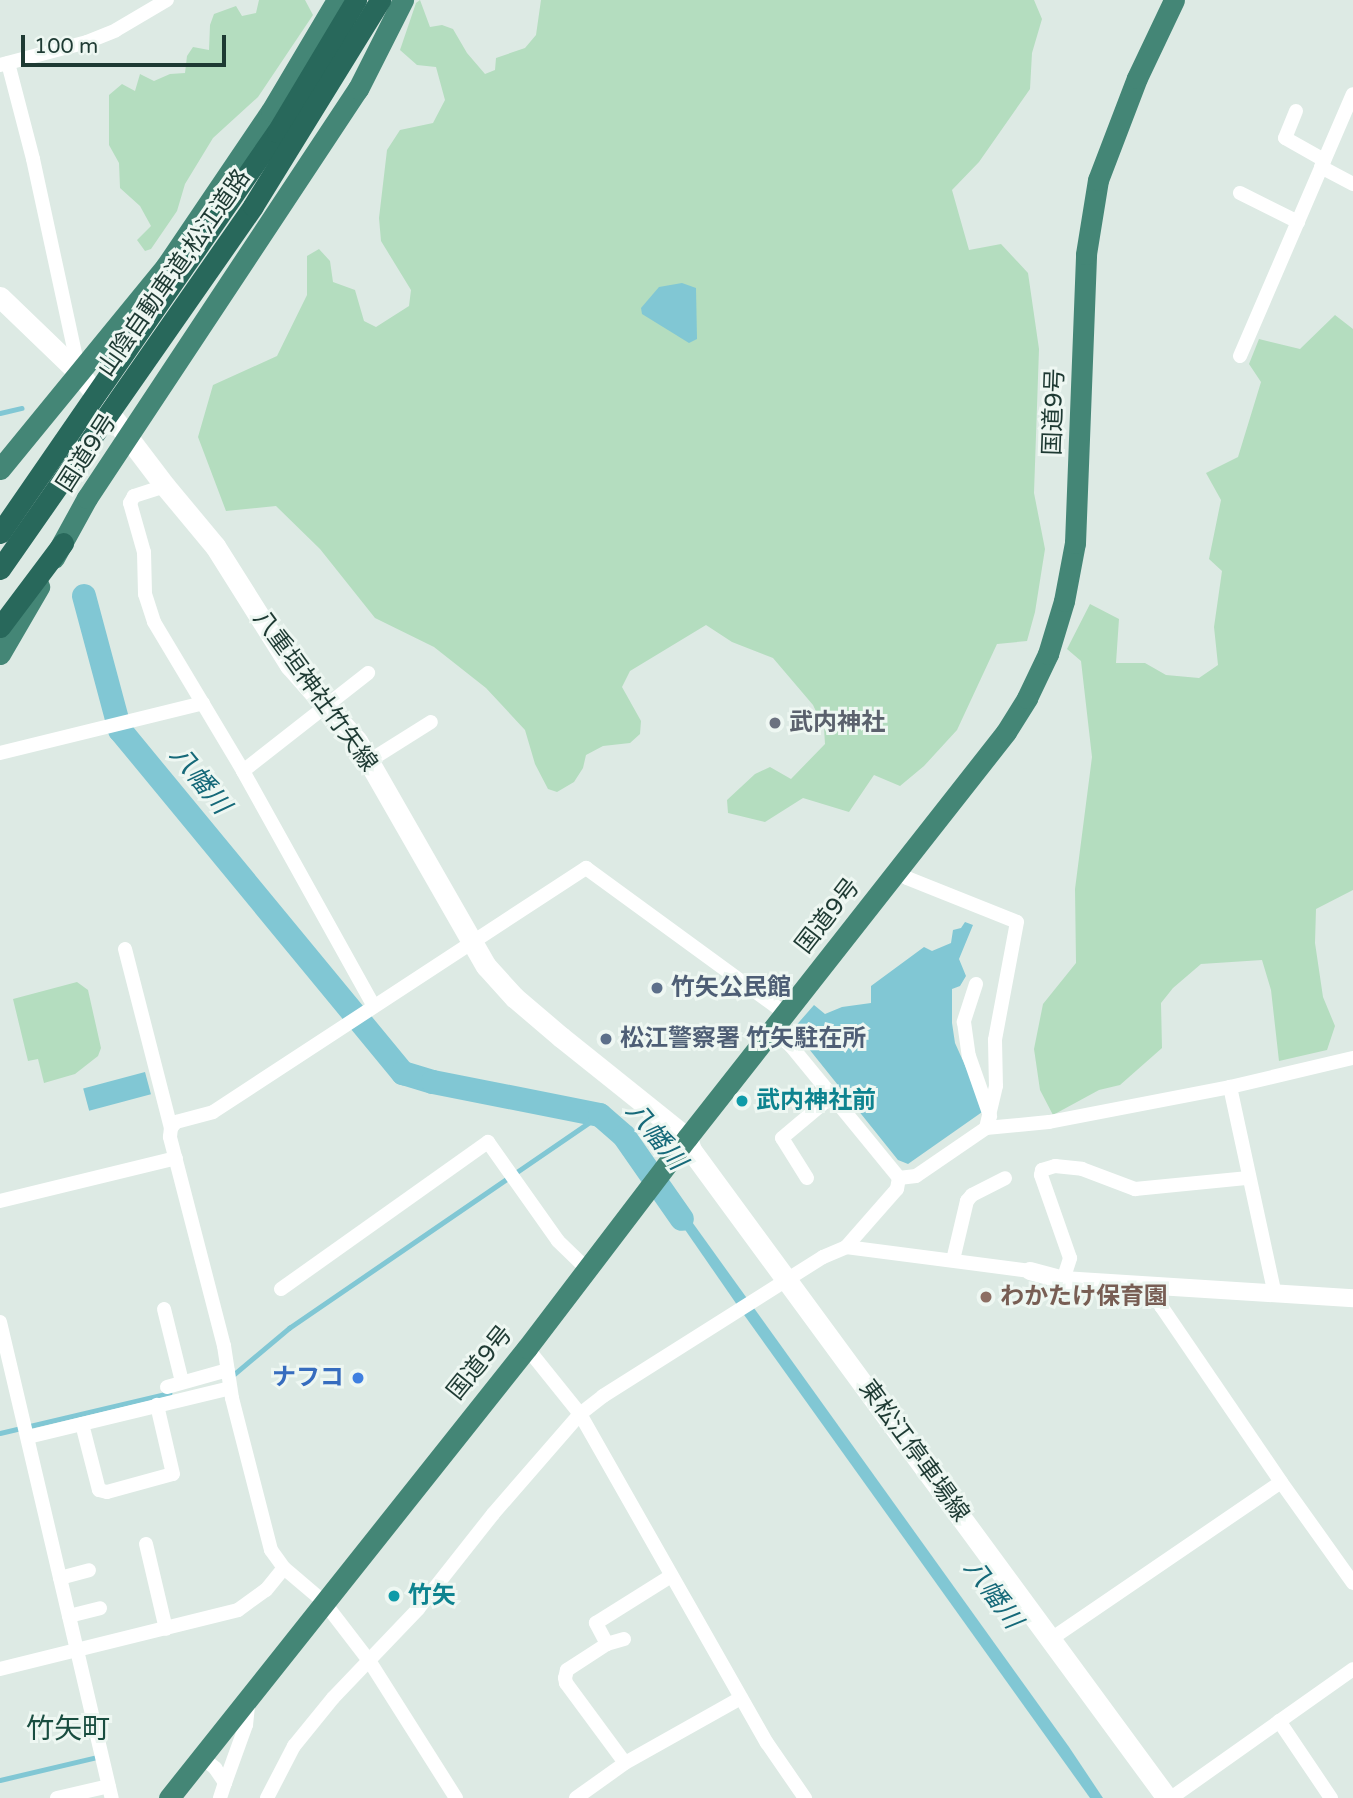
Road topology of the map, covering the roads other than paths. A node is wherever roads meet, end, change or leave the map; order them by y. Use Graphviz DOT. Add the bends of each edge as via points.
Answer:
graph roads {
  1 [pos="167,0"];
  2 [pos="337,0"];
  3 [pos="356,0"];
  4 [pos="380,0"];
  5 [pos="403,0"];
  6 [pos="1174,0"];
  7 [pos="148,5"];
  8 [pos="4,64"];
  9 [pos="1353,94"];
  10 [pos="1296,111"];
  11 [pos="1350,112"];
  12 [pos="1323,164"];
  13 [pos="1353,184"];
  14 [pos="1240,192"];
  15 [pos="1298,222"];
  16 [pos="0,297"];
  17 [pos="164,316"];
  18 [pos="1240,356"];
  19 [pos="80,374"];
  20 [pos="129,436"];
  21 [pos="0,470"];
  22 [pos="164,486"];
  23 [pos="0,533"];
  24 [pos="63,543"];
  25 [pos="0,569"];
  26 [pos="0,627"];
  27 [pos="0,654"];
  28 [pos="368,673"];
  29 [pos="203,703"];
  30 [pos="329,706"];
  31 [pos="431,722"];
  32 [pos="0,753"];
  33 [pos="369,761"];
  34 [pos="243,771"];
  35 [pos="897,871"];
  36 [pos="471,942"];
  37 [pos="125,949"];
  38 [pos="976,984"];
  39 [pos="374,1006"];
  40 [pos="779,1021"];
  41 [pos="1353,1058"];
  42 [pos="1230,1087"];
  43 [pos="832,1096"];
  44 [pos="988,1122"];
  45 [pos="171,1128"];
  46 [pos="687,1138"];
  47 [pos="176,1158"];
  48 [pos="807,1178"];
  49 [pos="900,1178"];
  50 [pos="1005,1178"];
  51 [pos="1248,1178"];
  52 [pos="0,1201"];
  53 [pos="846,1247"];
  54 [pos="953,1260"];
  55 [pos="587,1269"];
  56 [pos="1030,1271"];
  57 [pos="788,1280"];
  58 [pos="1063,1280"];
  59 [pos="1156,1287"];
  60 [pos="281,1289"];
  61 [pos="1275,1294"];
  62 [pos="1353,1298"];
  63 [pos="164,1309"];
  64 [pos="0,1322"];
  65 [pos="527,1348"];
  66 [pos="229,1378"];
  67 [pos="182,1382"];
  68 [pos="167,1387"];
  69 [pos="157,1405"];
  70 [pos="580,1414"];
  71 [pos="82,1424"];
  72 [pos="26,1431"];
  73 [pos="1281,1482"];
  74 [pos="146,1544"];
  75 [pos="284,1568"];
  76 [pos="89,1570"];
  77 [pos="671,1576"];
  78 [pos="60,1578"];
  79 [pos="1353,1583"];
  80 [pos="324,1602"];
  81 [pos="100,1608"];
  82 [pos="69,1616"];
  83 [pos="166,1629"];
  84 [pos="624,1639"];
  85 [pos="1051,1639"];
  86 [pos="607,1644"];
  87 [pos="77,1650"];
  88 [pos="370,1662"];
  89 [pos="0,1669"];
  90 [pos="1353,1669"];
  91 [pos="250,1693"];
  92 [pos="741,1698"];
  93 [pos="1279,1721"];
  94 [pos="201,1757"];
  95 [pos="625,1763"];
  96 [pos="225,1783"];
  97 [pos="110,1792"];
  98 [pos="57,1798"];
  99 [pos="169,1798"];
  100 [pos="220,1798"];
  101 [pos="267,1798"];
  102 [pos="456,1798"];
  103 [pos="576,1798"];
  104 [pos="805,1798"];
  105 [pos="1169,1798"];
  106 [pos="1331,1798"];
  1 -- 7 [label="street"];
  2 -- 19 [label="highway, 国道9号" via="271,111 166,266"];
  3 -- 17 [label="highway, 山陰自動車道;松江道路"];
  4 -- 17 [label="highway, 山陰自動車道;松江道路" via="295,143"];
  5 -- 20 [label="highway, 国道9号" via="358,89"];
  6 -- 35 [label="highway, 国道9号" via="1137,78 1098,180 1086,254 1075,543 1065,601 1051,644 1006,733"];
  7 -- 8 [label="street" via="87,42"];
  8 -- 19 [label="street" via="33,159"];
  9 -- 11 [label="street"];
  10 -- 12 [label="street" via="1285,138"];
  11 -- 12 [label="street"];
  12 -- 13 [label="street"];
  12 -- 15 [label="street"];
  14 -- 15 [label="street"];
  15 -- 18 [label="street"];
  16 -- 19 [label="main road, 八重垣神社竹矢線"];
  17 -- 23 [label="highway, 山陰自動車道;松江道路"];
  17 -- 25 [label="highway, 山陰自動車道;松江道路"];
  19 -- 20 [label="main road, 八重垣神社竹矢線"];
  19 -- 21 [label="highway, 国道9号"];
  20 -- 22 [label="main road, 八重垣神社竹矢線"];
  20 -- 24 [label="highway, 国道9号"];
  22 -- 29 [label="street" via="134,496 130,503 144,552 145,594 154,622"];
  22 -- 30 [label="main road, 八重垣神社竹矢線" via="215,546 290,665"];
  24 -- 26 [label="highway"];
  24 -- 27 [label="highway, 国道9号"];
  28 -- 30 [label="street"];
  29 -- 32 [label="street"];
  29 -- 34 [label="street"];
  30 -- 33 [label="main road, 八重垣神社竹矢線"];
  30 -- 34 [label="street"];
  31 -- 33 [label="street"];
  33 -- 36 [label="main road, 八重垣神社竹矢線"];
  34 -- 39 [label="street"];
  35 -- 40 [label="highway, 国道9号"];
  35 -- 44 [label="street" via="1017,922 995,1040 996,1086"];
  36 -- 39 [label="street"];
  36 -- 40 [label="street" via="586,868"];
  36 -- 46 [label="main road, 八重垣神社竹矢線" via="514,997"];
  37 -- 45 [label="street"];
  38 -- 44 [label="street" via="964,1022"];
  39 -- 45 [label="street" via="213,1112 176,1122"];
  40 -- 43 [label="street" via="791,1046"];
  40 -- 46 [label="highway, 国道9号"];
  41 -- 42 [label="street"];
  42 -- 44 [label="street" via="1049,1122"];
  42 -- 51 [label="street"];
  43 -- 48 [label="street" via="782,1138"];
  43 -- 49 [label="street"];
  44 -- 49 [label="street" via="916,1176"];
  45 -- 47 [label="street"];
  46 -- 55 [label="highway, 国道9号"];
  46 -- 57 [label="main road, 東松江停車場線" via="691,1150"];
  47 -- 52 [label="street"];
  47 -- 66 [label="street"];
  49 -- 53 [label="street" via="897,1189"];
  50 -- 54 [label="street" via="967,1201"];
  51 -- 58 [label="street" via="1135,1189 1082,1169 1055,1166 1042,1170 1070,1258"];
  51 -- 61 [label="street"];
  53 -- 54 [label="street"];
  53 -- 57 [label="street"];
  54 -- 56 [label="street"];
  55 -- 60 [label="street" via="558,1241 488,1142"];
  55 -- 65 [label="highway, 国道9号"];
  56 -- 58 [label="street"];
  57 -- 70 [label="street"];
  57 -- 85 [label="main road, 東松江停車場線"];
  58 -- 59 [label="street"];
  59 -- 61 [label="street"];
  59 -- 73 [label="street" via="1161,1306"];
  61 -- 62 [label="street"];
  63 -- 67 [label="street"];
  64 -- 72 [label="street"];
  65 -- 70 [label="street"];
  65 -- 80 [label="highway, 国道9号"];
  66 -- 67 [label="street"];
  66 -- 69 [label="street"];
  66 -- 75 [label="street" via="265,1533"];
  67 -- 68 [label="street"];
  69 -- 71 [label="street"];
  69 -- 71 [label="street" via="173,1474 107,1492 99,1490"];
  70 -- 77 [label="street"];
  70 -- 88 [label="street"];
  71 -- 72 [label="street"];
  72 -- 78 [label="street"];
  73 -- 79 [label="street"];
  73 -- 85 [label="street"];
  74 -- 83 [label="street"];
  75 -- 80 [label="street"];
  75 -- 83 [label="street" via="266,1590 238,1610"];
  76 -- 78 [label="street"];
  77 -- 86 [label="street" via="596,1623"];
  77 -- 92 [label="street"];
  78 -- 82 [label="street"];
  80 -- 88 [label="street"];
  80 -- 91 [label="highway, 国道9号"];
  81 -- 82 [label="street"];
  82 -- 87 [label="street"];
  83 -- 87 [label="street"];
  84 -- 86 [label="street"];
  85 -- 105 [label="main road, 東松江停車場線"];
  86 -- 95 [label="street" via="567,1670 565,1683"];
  87 -- 89 [label="street"];
  87 -- 97 [label="street"];
  88 -- 101 [label="street" via="294,1746"];
  88 -- 102 [label="street"];
  90 -- 93 [label="street"];
  91 -- 94 [label="highway, 国道9号"];
  91 -- 96 [label="street" via="246,1725"];
  92 -- 95 [label="street"];
  92 -- 104 [label="street"];
  93 -- 105 [label="street"];
  93 -- 106 [label="street"];
  94 -- 96 [label="street"];
  94 -- 99 [label="highway, 国道9号"];
  95 -- 103 [label="street"];
  96 -- 100 [label="street"];
  97 -- 98 [label="street"];
}
